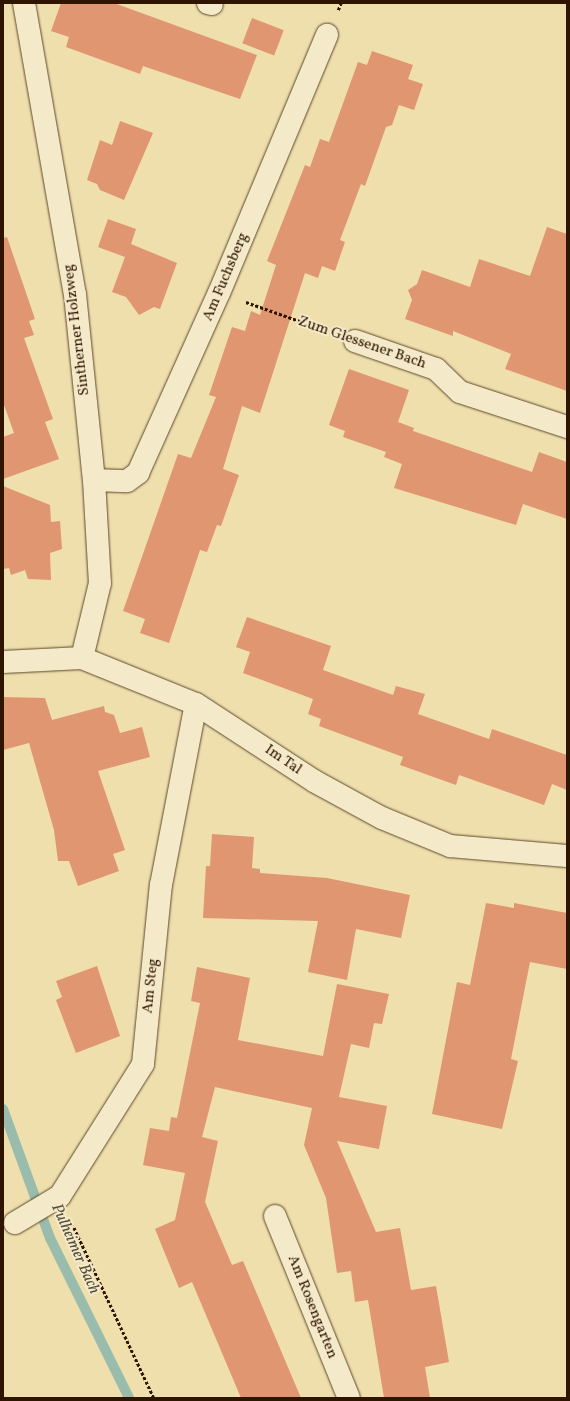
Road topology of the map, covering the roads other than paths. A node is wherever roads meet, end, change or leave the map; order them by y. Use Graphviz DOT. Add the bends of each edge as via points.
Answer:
graph roads {
  1 [pos="24,3"];
  2 [pos="328,35"];
  3 [pos="355,340"];
  4 [pos="567,427"];
  5 [pos="94,480"];
  6 [pos="82,658"];
  7 [pos="3,662"];
  8 [pos="196,704"];
  9 [pos="567,856"];
  10 [pos="275,1216"];
  11 [pos="15,1223"];
  12 [pos="348,1398"];
  1 -- 5 [label="street, Sintherner Holzweg" via="75,294"];
  2 -- 5 [label="street, Am Fuchsberg" via="220,293 138,473 127,481"];
  3 -- 4 [label="street, Zum Glessener Bach" via="436,369 460,392"];
  5 -- 6 [label="street, Sintherner Holzweg" via="100,583"];
  6 -- 7 [label="street, Im Tal"];
  6 -- 8 [label="street, Im Tal"];
  8 -- 9 [label="street, Im Tal" via="314,781 382,818 450,846"];
  8 -- 11 [label="street, Am Steg" via="161,885 143,1064 60,1196"];
  10 -- 12 [label="street, Am Rosengarten"];
}
